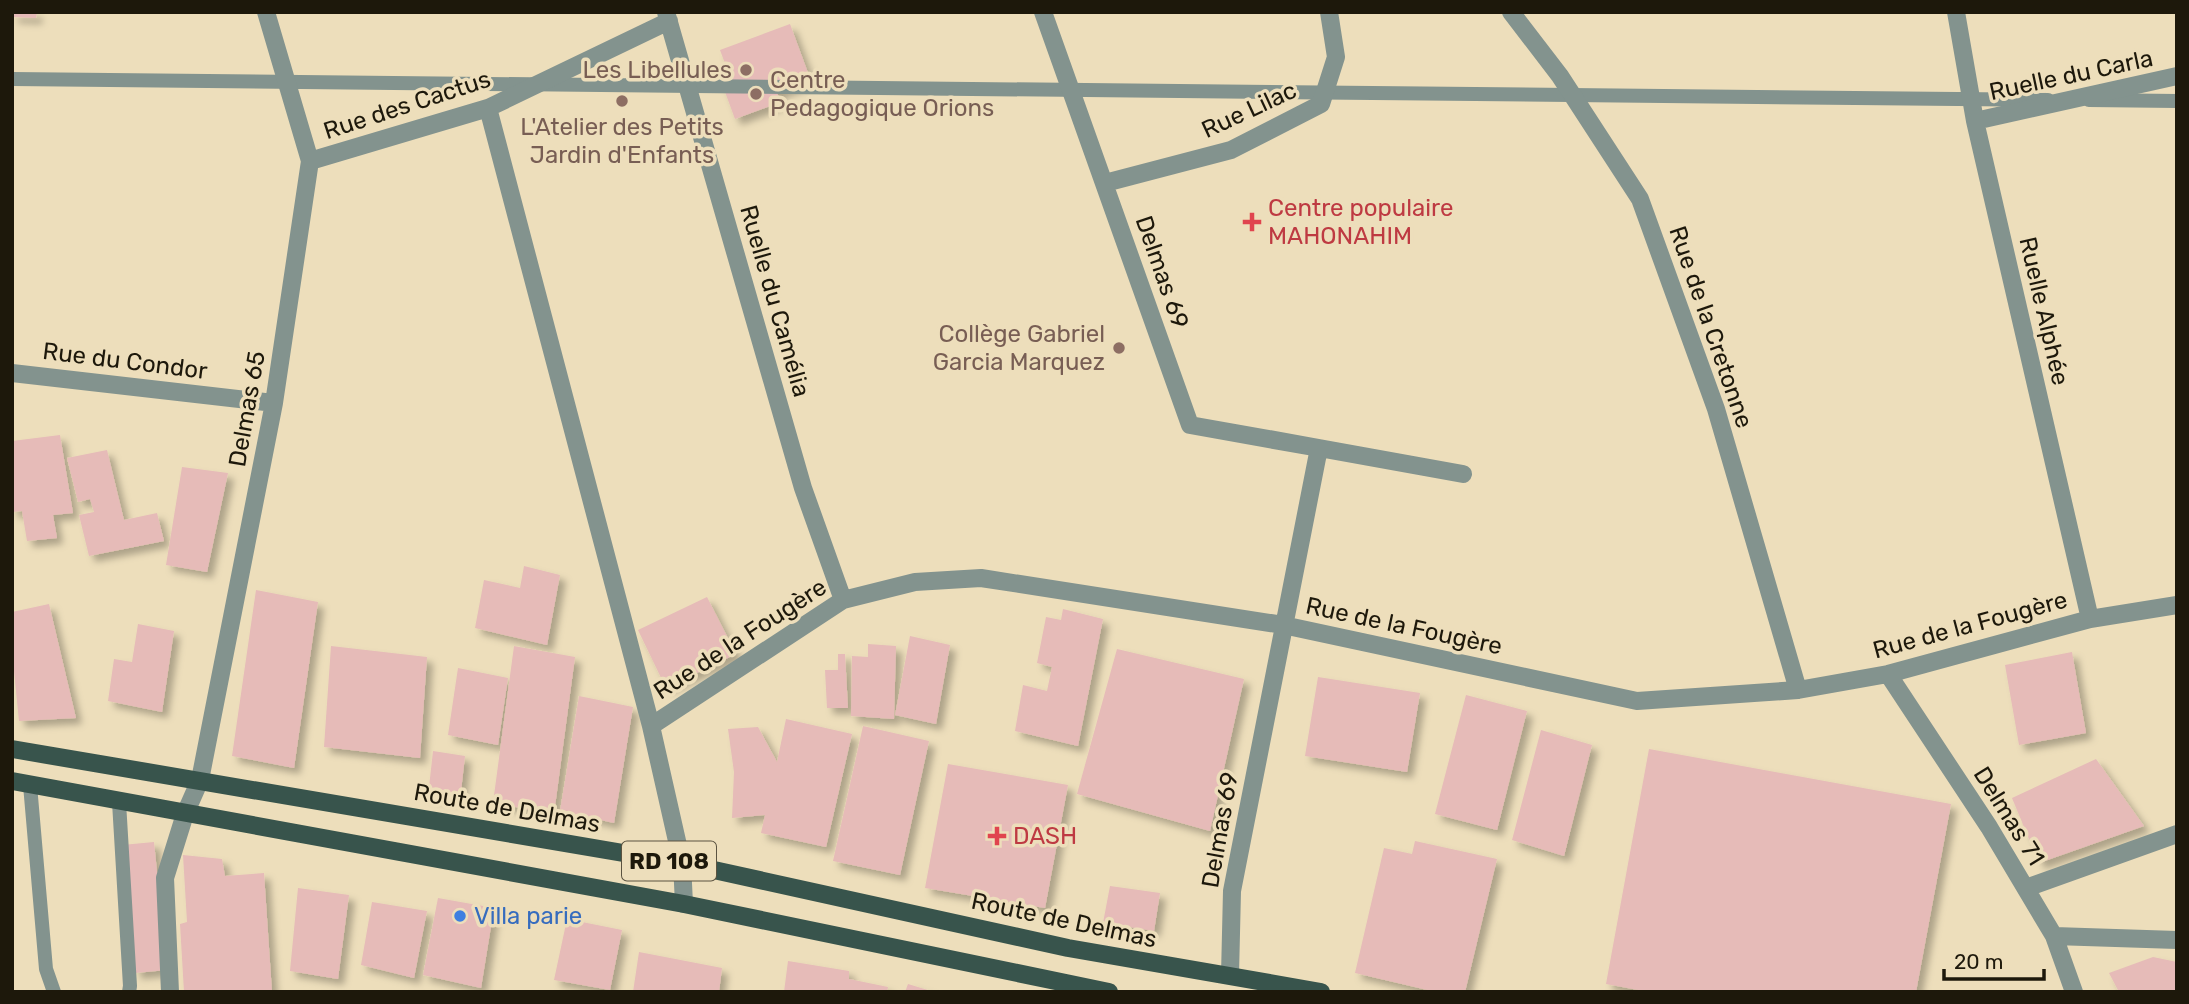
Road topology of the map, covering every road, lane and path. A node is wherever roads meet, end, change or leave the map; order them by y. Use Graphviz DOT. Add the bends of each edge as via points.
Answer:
graph roads {
  1 [pos="266,12"];
  2 [pos="1043,12"];
  3 [pos="1329,12"];
  4 [pos="1511,12"];
  5 [pos="1956,12"];
  6 [pos="667,17"];
  7 [pos="2177,76"];
  8 [pos="12,79"];
  9 [pos="2177,101"];
  10 [pos="488,108"];
  11 [pos="1975,121"];
  12 [pos="310,161"];
  13 [pos="1105,183"];
  14 [pos="12,373"];
  15 [pos="274,403"];
  16 [pos="1319,448"];
  17 [pos="1463,474"];
  18 [pos="844,600"];
  19 [pos="2177,605"];
  20 [pos="2090,619"];
  21 [pos="1283,625"];
  22 [pos="1888,674"];
  23 [pos="1798,690"];
  24 [pos="651,726"];
  25 [pos="12,749"];
  26 [pos="200,780"];
  27 [pos="21,783"];
  28 [pos="119,802"];
  29 [pos="185,814"];
  30 [pos="2177,834"];
  31 [pos="682,863"];
  32 [pos="2026,888"];
  33 [pos="684,904"];
  34 [pos="2054,936"];
  35 [pos="2177,940"];
  36 [pos="1230,975"];
  37 [pos="54,992"];
  38 [pos="129,992"];
  39 [pos="170,992"];
  40 [pos="1109,992"];
  41 [pos="1321,992"];
  42 [pos="2074,992"];
  1 -- 12 [label="street, Delmas 65"];
  2 -- 13 [label="street, Delmas 69"];
  3 -- 13 [label="street, Rue Lilac" via="1336,57 1321,104 1231,150"];
  4 -- 23 [label="street, Rue de la Cretonne" via="1560,76 1640,199 1716,409"];
  5 -- 11 [label="street, Ruelle Alphée"];
  6 -- 10 [label="street, Rue des Cactus"];
  6 -- 18 [label="street, Ruelle du Camélia" via="803,488"];
  7 -- 11 [label="street, Ruelle du Carla"];
  8 -- 9 [label="lane"];
  10 -- 12 [label="street, Rue des Cactus"];
  10 -- 24 [label="street"];
  11 -- 20 [label="street, Ruelle Alphée"];
  12 -- 15 [label="street, Delmas 65"];
  13 -- 16 [label="street, Delmas 69" via="1189,425"];
  14 -- 15 [label="street, Rue du Condor"];
  15 -- 26 [label="street, Delmas 65"];
  16 -- 17 [label="street, Delmas 69"];
  16 -- 21 [label="street, Delmas 69"];
  18 -- 21 [label="street, Rue de la Fougère" via="915,582 981,578"];
  18 -- 24 [label="street, Rue de la Fougère"];
  19 -- 20 [label="street, Rue de la Fougère"];
  20 -- 22 [label="street, Rue de la Fougère"];
  21 -- 23 [label="street, Rue de la Fougère" via="1637,701"];
  21 -- 36 [label="street, Delmas 69" via="1233,891"];
  22 -- 23 [label="street, Rue de la Fougère"];
  22 -- 32 [label="street, Delmas 71"];
  24 -- 31 [label="street"];
  25 -- 26 [label="main road, Route de Delmas / RD 108"];
  26 -- 29 [label="street, Delmas 65"];
  26 -- 31 [label="main road, Route de Delmas / RD 108"];
  27 -- 28 [label="main road, RD 108"];
  27 -- 37 [label="lane" via="46,970"];
  28 -- 29 [label="main road, RD 108"];
  28 -- 38 [label="lane"];
  29 -- 33 [label="main road, RD 108"];
  29 -- 39 [label="street, Delmas 65" via="165,878"];
  30 -- 32 [label="street"];
  31 -- 33 [label="street"];
  31 -- 36 [label="main road, Route de Delmas / RD 108" via="1068,948"];
  32 -- 34 [label="street, Delmas 71"];
  33 -- 40 [label="main road, RD 108"];
  34 -- 35 [label="street"];
  34 -- 42 [label="street, Delmas 71"];
  36 -- 41 [label="main road, Route de Delmas / RD 108"];
}
